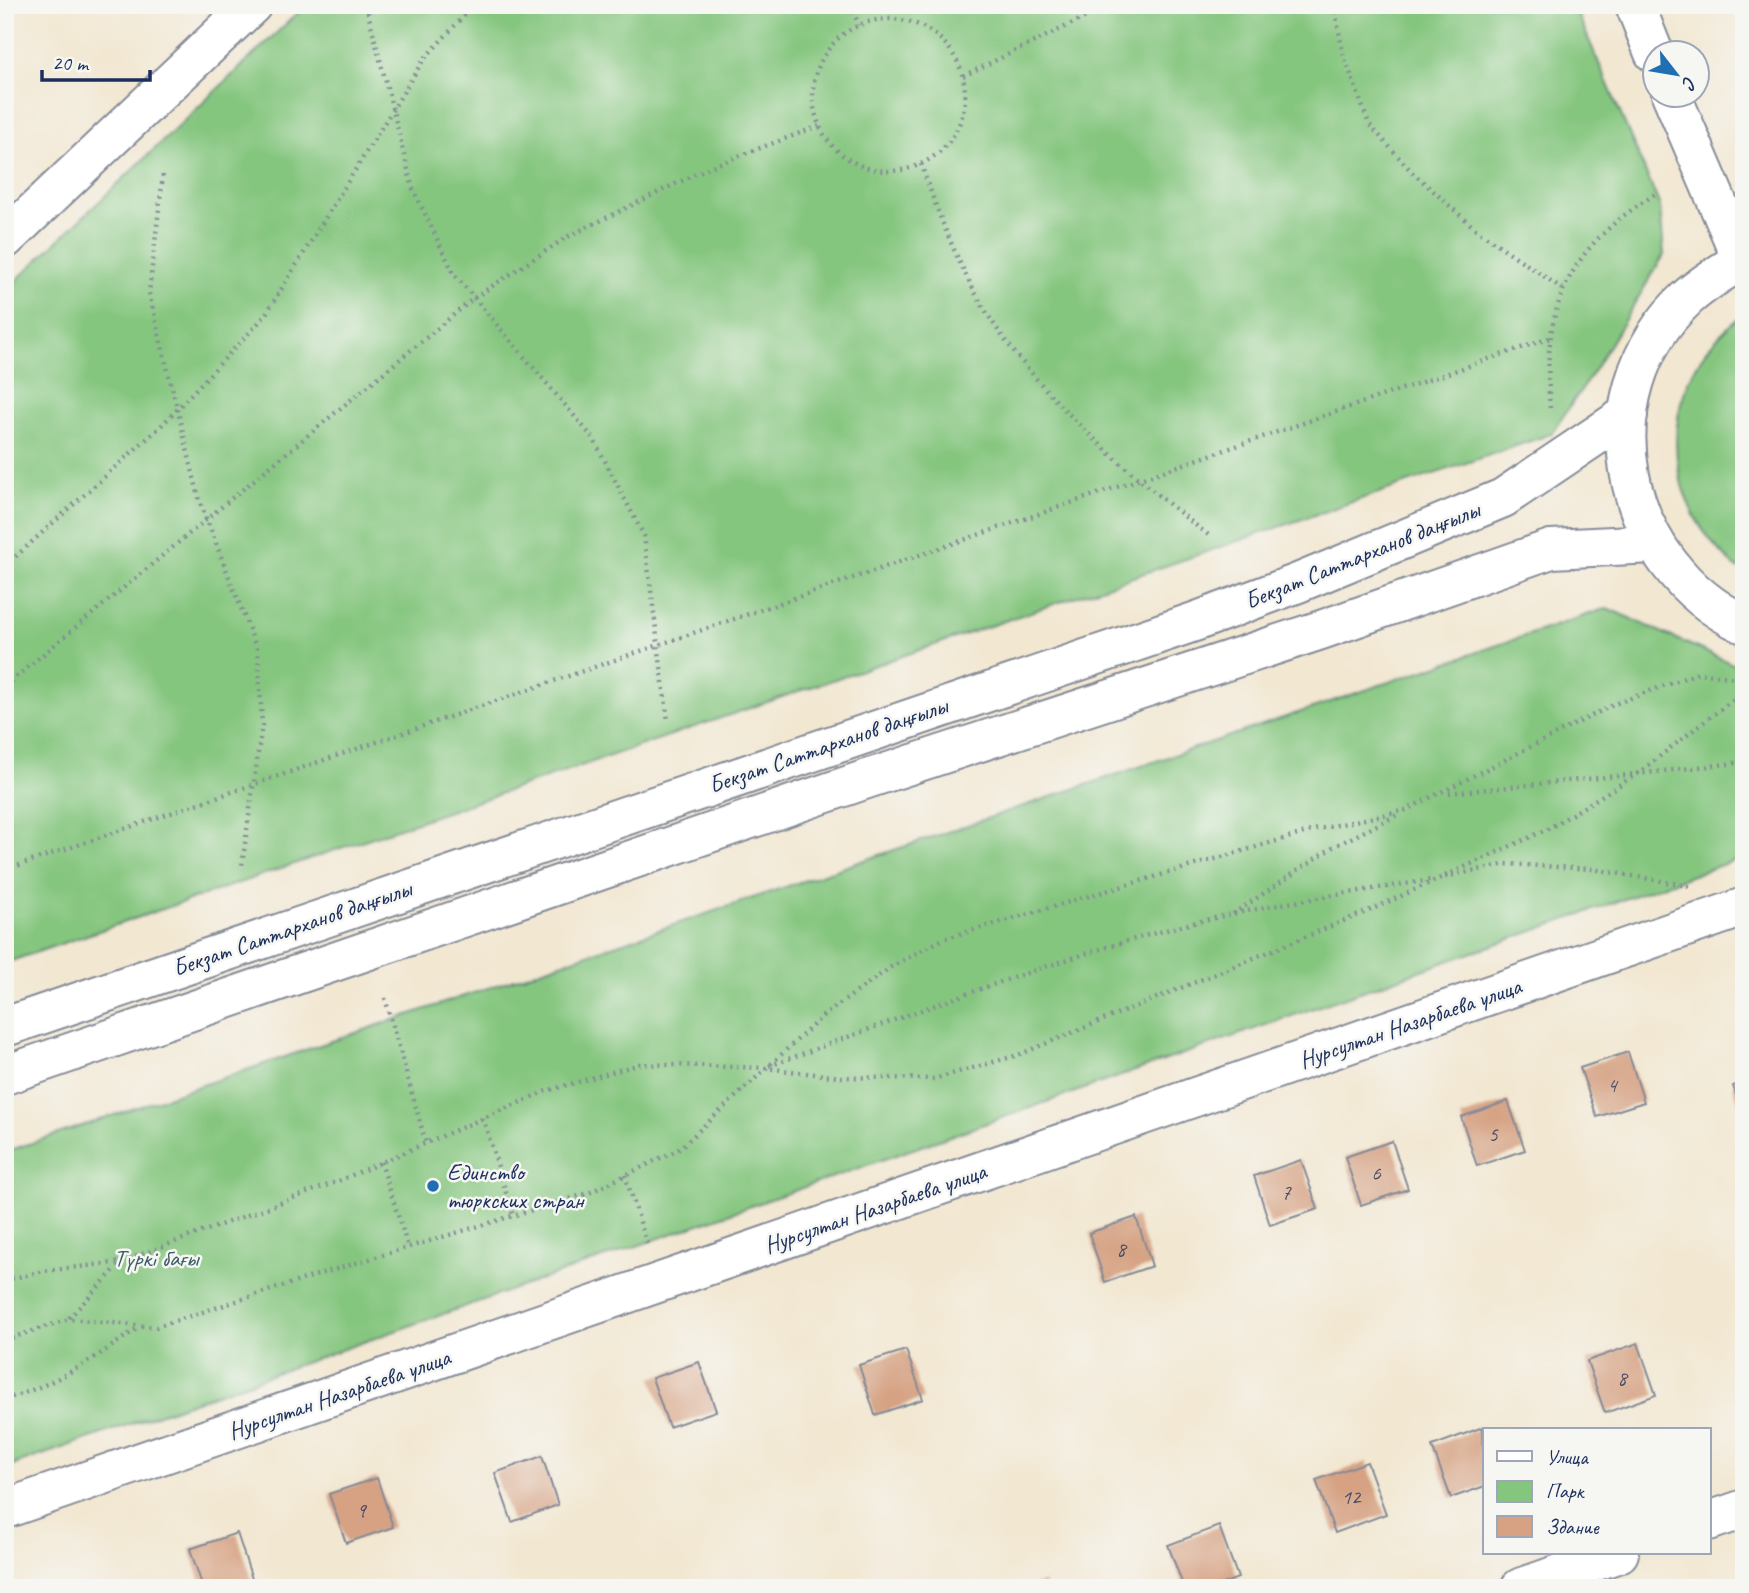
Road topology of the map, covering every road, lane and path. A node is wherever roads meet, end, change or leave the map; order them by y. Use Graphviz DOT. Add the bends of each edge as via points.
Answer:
graph roads {
  1 [pos="252,5"];
  2 [pos="366,5"];
  3 [pos="474,5"];
  4 [pos="850,5"];
  5 [pos="1102,5"];
  6 [pos="1334,5"];
  7 [pos="1635,5"];
  8 [pos="859,24"];
  9 [pos="1648,38"];
  10 [pos="963,76"];
  11 [pos="1677,108"];
  12 [pos="393,109"];
  13 [pos="819,126"];
  14 [pos="921,164"];
  15 [pos="163,175"];
  16 [pos="1655,194"];
  17 [pos="5,239"];
  18 [pos="1743,260"];
  19 [pos="1564,290"];
  20 [pos="474,298"];
  21 [pos="1550,338"];
  22 [pos="1550,408"];
  23 [pos="177,409"];
  24 [pos="1628,414"];
  25 [pos="1138,481"];
  26 [pos="208,519"];
  27 [pos="1211,537"];
  28 [pos="1654,544"];
  29 [pos="5,566"];
  30 [pos="1744,624"];
  31 [pos="659,646"];
  32 [pos="1744,680"];
  33 [pos="5,686"];
  34 [pos="1744,691"];
  35 [pos="668,721"];
  36 [pos="1744,762"];
  37 [pos="1636,774"];
  38 [pos="254,786"];
  39 [pos="1444,793"];
  40 [pos="1406,810"];
  41 [pos="242,865"];
  42 [pos="5,870"];
  43 [pos="1435,879"];
  44 [pos="1740,909"];
  45 [pos="1230,916"];
  46 [pos="5,936"];
  47 [pos="18,941"];
  48 [pos="385,998"];
  49 [pos="5,1027"];
  50 [pos="765,1068"];
  51 [pos="5,1075"];
  52 [pos="483,1118"];
  53 [pos="426,1143"];
  54 [pos="381,1163"];
  55 [pos="625,1175"];
  56 [pos="513,1215"];
  57 [pos="408,1247"];
  58 [pos="121,1262"];
  59 [pos="5,1280"];
  60 [pos="659,1283"];
  61 [pos="69,1319"];
  62 [pos="140,1326"];
  63 [pos="5,1340"];
  64 [pos="5,1399"];
  65 [pos="5,1509"];
  66 [pos="1744,1509"];
  67 [pos="1710,1521"];
  68 [pos="1616,1554"];
  69 [pos="1520,1588"];
  1 -- 17 [label="main road"];
  2 -- 12 [label="path"];
  3 -- 12 [label="path" via="425,59"];
  4 -- 8 [label="path"];
  5 -- 10 [label="path"];
  6 -- 19 [label="path" via="1343,53 1369,124 1412,172 1478,231"];
  7 -- 9 [label="main road"];
  8 -- 10 [label="path" via="884,18 911,21 934,33 952,52"];
  8 -- 13 [label="path" via="838,37 818,68 813,103"];
  10 -- 14 [label="path" via="965,102 958,127 943,149"];
  11 -- 18 [label="main road"];
  12 -- 20 [label="path" via="413,189 454,274"];
  12 -- 23 [label="path" via="264,317"];
  13 -- 14 [label="path" via="832,146 863,166 898,171"];
  13 -- 20 [label="path" via="712,166 567,237"];
  14 -- 25 [label="path" via="944,231 1000,333 1077,423"];
  15 -- 23 [label="path" via="149,293"];
  16 -- 19 [label="path" via="1606,230 1570,274"];
  18 -- 24 [label="main road" via="1687,298 1665,323 1635,382"];
  19 -- 21 [label="path"];
  20 -- 26 [label="path"];
  20 -- 31 [label="path" via="593,438 618,482 644,536"];
  21 -- 22 [label="path" via="1546,363"];
  21 -- 25 [label="path"];
  23 -- 26 [label="path"];
  23 -- 29 [label="path"];
  24 -- 28 [label="main road" via="1630,480"];
  24 -- 49 [label="main road, Бекзат Саттарханов даңғылы" via="1503,498 1248,602"];
  25 -- 27 [label="path"];
  25 -- 31 [label="path"];
  26 -- 33 [label="path"];
  26 -- 38 [label="path" via="258,652 262,725"];
  28 -- 30 [label="main road" via="1698,596"];
  28 -- 51 [label="main road, Бекзат Саттарханов даңғылы" via="1551,549"];
  31 -- 35 [label="path"];
  31 -- 38 [label="path"];
  32 -- 39 [label="path" via="1698,673 1615,704"];
  34 -- 37 [label="path"];
  36 -- 37 [label="path"];
  37 -- 39 [label="path"];
  37 -- 43 [label="path" via="1548,829"];
  38 -- 41 [label="path"];
  38 -- 42 [label="path"];
  39 -- 40 [label="path"];
  40 -- 45 [label="path" via="1333,847"];
  40 -- 50 [label="path" via="1314,830 943,939 823,1016"];
  43 -- 44 [label="path" via="1506,864 1593,869 1684,883"];
  43 -- 45 [label="path"];
  43 -- 50 [label="path" via="1136,1009 1018,1055 934,1079 840,1077"];
  44 -- 60 [label="main road, Нурсултан Назарбаева улица"];
  45 -- 50 [label="path" via="1170,929 980,990"];
  46 -- 47 [label="path"];
  48 -- 53 [label="path"];
  50 -- 52 [label="path" via="640,1064 545,1091"];
  50 -- 55 [label="path" via="679,1149"];
  52 -- 53 [label="path"];
  52 -- 56 [label="path"];
  53 -- 54 [label="path"];
  54 -- 57 [label="path"];
  54 -- 58 [label="path"];
  55 -- 56 [label="path" via="589,1193"];
  55 -- 60 [label="path"];
  56 -- 57 [label="path"];
  57 -- 62 [label="path" via="156,1327"];
  58 -- 59 [label="path"];
  58 -- 61 [label="path"];
  60 -- 65 [label="main road, Нурсултан Назарбаева улица"];
  61 -- 62 [label="path"];
  61 -- 63 [label="path"];
  62 -- 64 [label="path" via="89,1363 31,1392"];
  66 -- 67 [label="main road"];
  68 -- 69 [label="main road"];
}
